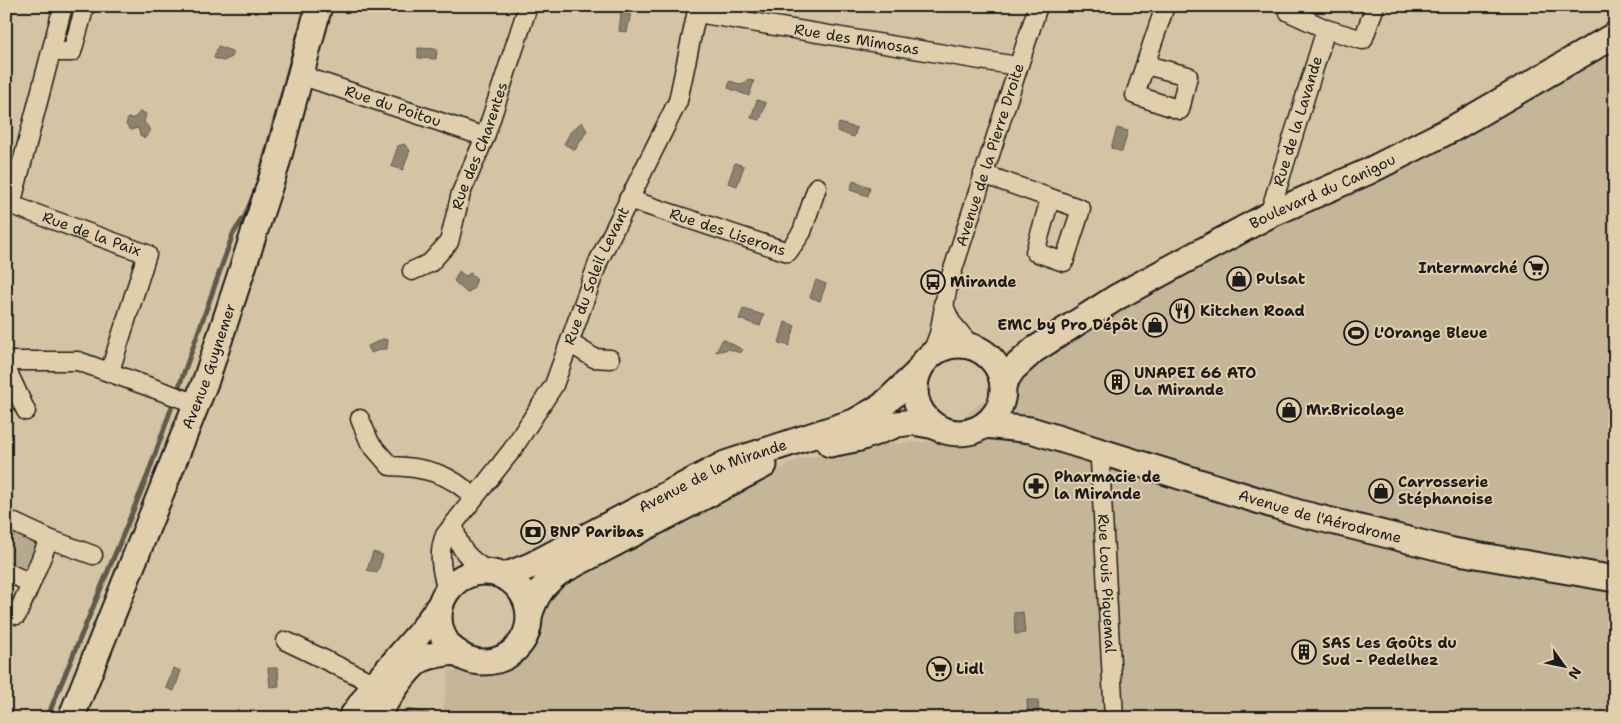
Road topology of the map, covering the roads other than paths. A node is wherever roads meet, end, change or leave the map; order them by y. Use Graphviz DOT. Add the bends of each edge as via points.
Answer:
graph roads {
  1 [pos="63,6"];
  2 [pos="85,6"];
  3 [pos="319,6"];
  4 [pos="528,6"];
  5 [pos="1038,6"];
  6 [pos="1165,6"];
  7 [pos="1290,6"];
  8 [pos="1376,6"];
  9 [pos="698,9"];
  10 [pos="1326,30"];
  11 [pos="1615,35"];
  12 [pos="51,52"];
  13 [pos="1146,65"];
  14 [pos="1017,66"];
  15 [pos="300,76"];
  16 [pos="485,137"];
  17 [pos="983,174"];
  18 [pos="816,187"];
  19 [pos="628,198"];
  20 [pos="1050,199"];
  21 [pos="9,204"];
  22 [pos="1269,215"];
  23 [pos="412,271"];
  24 [pos="943,304"];
  25 [pos="570,343"];
  26 [pos="977,349"];
  27 [pos="1034,350"];
  28 [pos="610,359"];
  29 [pos="6,360"];
  30 [pos="924,364"];
  31 [pos="6,368"];
  32 [pos="110,372"];
  33 [pos="1003,390"];
  34 [pos="182,399"];
  35 [pos="26,412"];
  36 [pos="360,419"];
  37 [pos="985,425"];
  38 [pos="935,426"];
  39 [pos="1031,430"];
  40 [pos="1097,450"];
  41 [pos="474,498"];
  42 [pos="6,519"];
  43 [pos="454,524"];
  44 [pos="49,539"];
  45 [pos="93,555"];
  46 [pos="6,572"];
  47 [pos="498,574"];
  48 [pos="1615,579"];
  49 [pos="31,582"];
  50 [pos="443,598"];
  51 [pos="530,613"];
  52 [pos="17,615"];
  53 [pos="286,641"];
  54 [pos="457,652"];
  55 [pos="375,684"];
  56 [pos="71,718"];
  57 [pos="351,718"];
  58 [pos="375,718"];
  59 [pos="1114,718"];
  1 -- 12 [label="street"];
  2 -- 12 [label="street" via="72,52"];
  3 -- 15 [label="main road, Avenue Guynemer"];
  4 -- 16 [label="street, Rue des Charentes"];
  5 -- 14 [label="street, Avenue de la Pierre Droite"];
  6 -- 13 [label="street"];
  7 -- 10 [label="street" via="1289,12"];
  8 -- 10 [label="street" via="1363,40"];
  9 -- 14 [label="street, Rue des Mimosas"];
  9 -- 19 [label="street, Rue du Soleil Levant" via="678,101"];
  10 -- 22 [label="street, Rue de la Lavande"];
  11 -- 22 [label="main road, Boulevard du Canigou" via="1454,128 1367,172"];
  12 -- 21 [label="street"];
  14 -- 17 [label="street, Avenue de la Pierre Droite"];
  15 -- 16 [label="street, Rue du Poitou"];
  15 -- 34 [label="main road, Avenue Guynemer" via="276,166"];
  16 -- 23 [label="street, Rue des Charentes" via="461,194 449,242 430,263"];
  17 -- 20 [label="street"];
  17 -- 24 [label="street, Avenue de la Pierre Droite"];
  18 -- 19 [label="street, Rue des Liserons" via="802,232 788,252"];
  19 -- 25 [label="street, Rue du Soleil Levant" via="599,260"];
  21 -- 32 [label="street, Rue de la Paix" via="147,254"];
  22 -- 27 [label="main road, Boulevard du Canigou" via="1117,297"];
  24 -- 26 [label="street" via="951,322"];
  24 -- 30 [label="street, Avenue de la Pierre Droite" via="939,334"];
  25 -- 28 [label="street" via="594,358"];
  25 -- 41 [label="street, Rue du Soleil Levant" via="554,386 512,450"];
  26 -- 27 [label="main road, Boulevard du Canigou" via="1012,356"];
  26 -- 30 [label="main road" via="957,345 943,348"];
  26 -- 33 [label="main road" via="993,360 1000,371"];
  27 -- 33 [label="main road, Boulevard du Canigou" via="1013,368"];
  29 -- 32 [label="street" via="78,360"];
  30 -- 38 [label="main road" via="915,387 917,402 924,416"];
  30 -- 47 [label="main road, Avenue de la Mirande" via="882,406 854,422 726,464 530,566"];
  31 -- 35 [label="street"];
  32 -- 34 [label="street"];
  33 -- 37 [label="main road" via="999,408"];
  33 -- 39 [label="main road, Avenue de l'Aérodrome" via="1016,417"];
  34 -- 56 [label="main road, Avenue Guynemer"];
  36 -- 41 [label="street" via="370,443 390,466 420,467 462,484"];
  37 -- 38 [label="main road" via="961,433 951,433"];
  37 -- 39 [label="main road, Avenue de l'Aérodrome"];
  38 -- 51 [label="main road, Avenue de la Mirande" via="914,422 898,424 860,438 807,449 760,466 558,573 545,583"];
  39 -- 40 [label="main road, Avenue de l'Aérodrome"];
  40 -- 48 [label="main road, Avenue de l'Aérodrome" via="1309,515 1452,551"];
  40 -- 59 [label="street, Rue Louis Piquemal"];
  41 -- 43 [label="street, Rue du Soleil Levant"];
  42 -- 44 [label="street"];
  43 -- 47 [label="street" via="462,552 474,563"];
  43 -- 50 [label="street, Rue du Soleil Levant" via="441,546"];
  44 -- 45 [label="street"];
  44 -- 49 [label="street"];
  46 -- 49 [label="street"];
  47 -- 50 [label="main road" via="469,575"];
  47 -- 51 [label="main road" via="518,587 526,598"];
  49 -- 52 [label="street"];
  50 -- 54 [label="main road" via="440,627 445,640"];
  50 -- 55 [label="main road" via="423,629"];
  51 -- 54 [label="main road" via="524,638 507,656 488,662 468,659"];
  53 -- 55 [label="street"];
  54 -- 58 [label="main road" via="435,655 412,667"];
  55 -- 57 [label="main road"];
}
